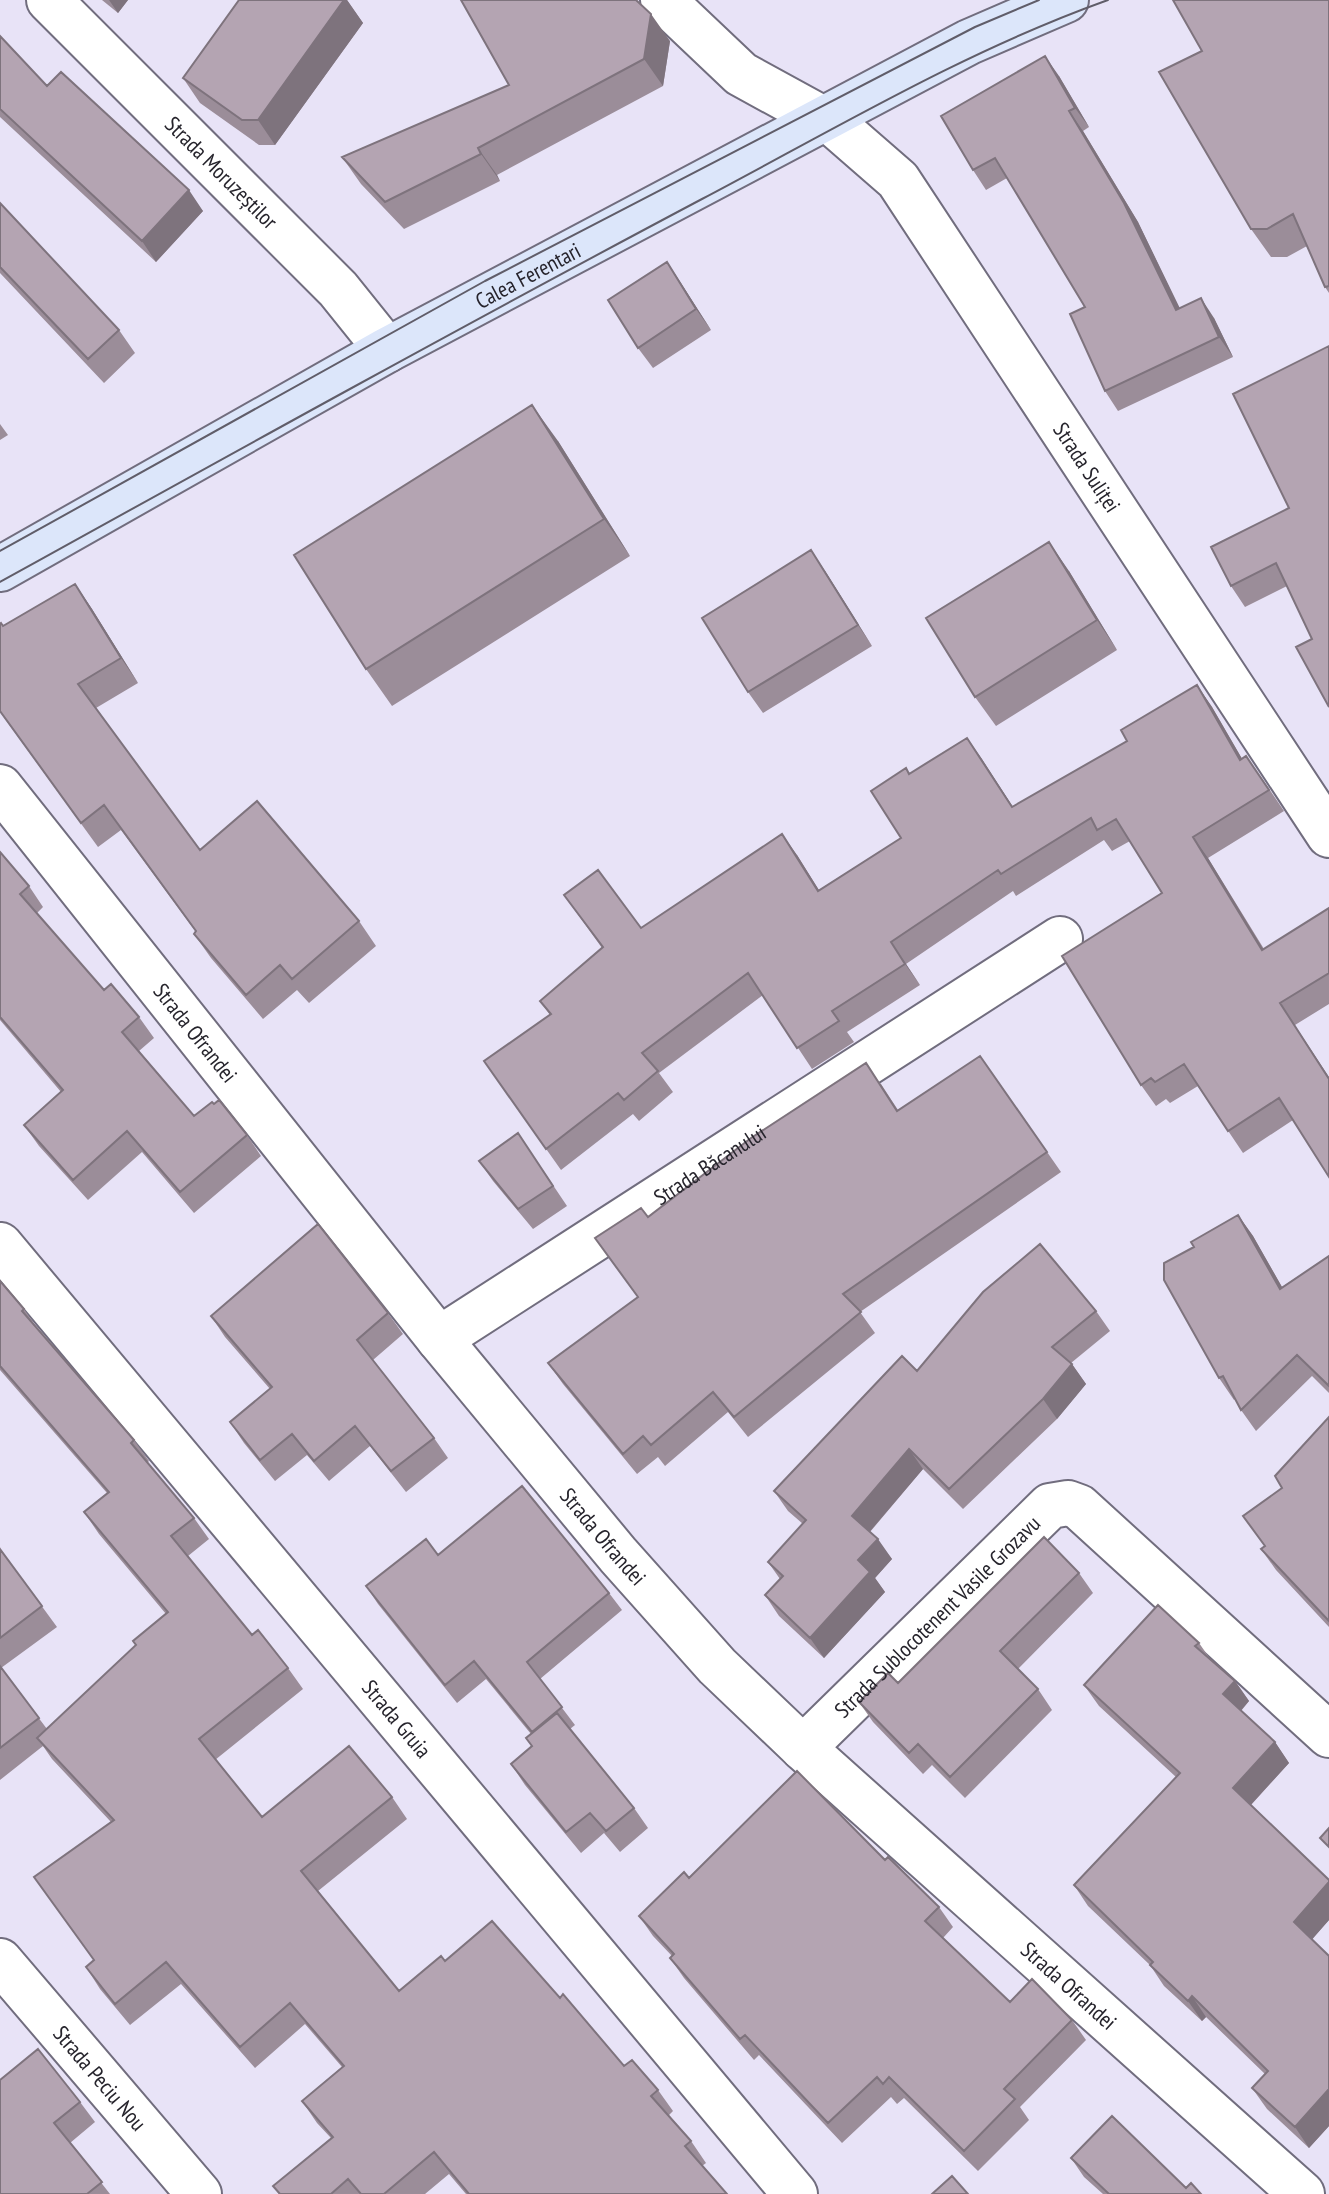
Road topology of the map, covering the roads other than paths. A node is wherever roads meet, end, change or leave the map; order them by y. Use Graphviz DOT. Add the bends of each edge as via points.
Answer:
graph roads {
  1 [pos="49,0"];
  2 [pos="663,0"];
  3 [pos="1066,0"];
  4 [pos="824,120"];
  5 [pos="387,350"];
  6 [pos="0,569"];
  7 [pos="0,787"];
  8 [pos="1329,835"];
  9 [pos="1060,939"];
  10 [pos="0,1245"];
  11 [pos="439,1339"];
  12 [pos="1329,1735"];
  13 [pos="803,1748"];
  14 [pos="0,1961"];
  15 [pos="199,2194"];
  16 [pos="795,2194"];
  17 [pos="1302,2194"];
  1 -- 5 [label="street, Strada Moruzeștilor" via="338,289"];
  2 -- 4 [label="street, Strada Suliței" via="741,74"];
  3 -- 4 [label="main road, Calea Ferentari" via="969,42"];
  4 -- 5 [label="main road, Calea Ferentari"];
  4 -- 8 [label="street, Strada Suliței" via="898,180"];
  5 -- 6 [label="main road, Calea Ferentari"];
  7 -- 11 [label="street, Strada Ofrandei"];
  9 -- 11 [label="street, Strada Băcanului"];
  10 -- 16 [label="street, Strada Gruia"];
  11 -- 13 [label="street, Strada Ofrandei" via="628,1566 717,1666"];
  12 -- 13 [label="street, Strada Sublocotenent Vasile Grozavu" via="1079,1507 1068,1503 1050,1506"];
  13 -- 17 [label="street, Strada Ofrandei"];
  14 -- 15 [label="street, Strada Peciu Nou"];
}
